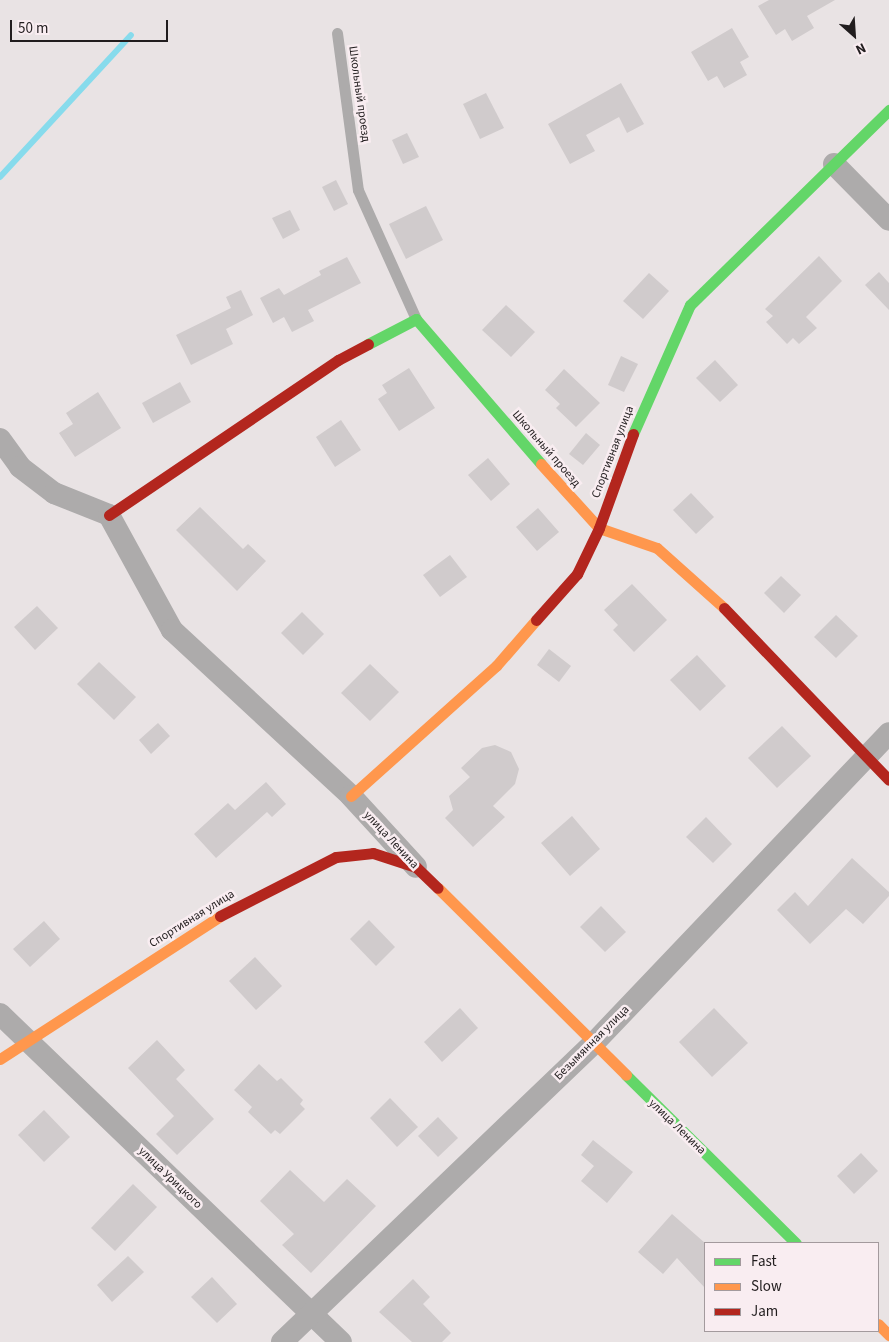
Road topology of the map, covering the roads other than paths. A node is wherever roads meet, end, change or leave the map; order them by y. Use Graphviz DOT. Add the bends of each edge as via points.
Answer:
graph roads {
  1 [pos="337,33"];
  2 [pos="889,110"];
  3 [pos="834,164"];
  4 [pos="889,220"];
  5 [pos="416,319"];
  6 [pos="0,439"];
  7 [pos="109,515"];
  8 [pos="599,528"];
  9 [pos="889,733"];
  10 [pos="865,756"];
  11 [pos="889,780"];
  12 [pos="351,796"];
  13 [pos="416,867"];
  14 [pos="0,1014"];
  15 [pos="27,1042"];
  16 [pos="593,1044"];
  17 [pos="0,1059"];
  18 [pos="795,1242"];
  19 [pos="311,1313"];
  20 [pos="879,1325"];
  21 [pos="889,1335"];
  22 [pos="282,1342"];
  23 [pos="341,1342"];
  1 -- 5 [label="lane, Школьный проезд" via="358,190"];
  2 -- 3 [label="street, Спортивная улица"];
  3 -- 4 [label="street"];
  3 -- 8 [label="street, Спортивная улица" via="690,305 634,430"];
  5 -- 7 [label="street" via="338,360"];
  5 -- 8 [label="street, Школьный проезд"];
  6 -- 7 [label="street" via="20,468 54,493"];
  7 -- 12 [label="street, улица Ленина" via="172,630"];
  8 -- 10 [label="street, Школьный проезд" via="657,548 704,587"];
  8 -- 12 [label="street, Спортивная улица" via="577,574 508,653"];
  9 -- 10 [label="street, Безымянная улица"];
  10 -- 11 [label="street, Школьный проезд"];
  10 -- 16 [label="street, Безымянная улица"];
  12 -- 13 [label="street, улица Ленина"];
  13 -- 15 [label="street, Спортивная улица" via="373,853 336,857 234,907"];
  13 -- 16 [label="street, улица Ленина"];
  14 -- 15 [label="street, улица Урицкого"];
  15 -- 17 [label="street, Спортивная улица"];
  15 -- 19 [label="street, улица Урицкого"];
  16 -- 18 [label="street, улица Ленина"];
  16 -- 19 [label="street, Безымянная улица"];
  19 -- 22 [label="street, Безымянная улица"];
  19 -- 23 [label="street, улица Урицкого"];
  20 -- 21 [label="street"];
}
